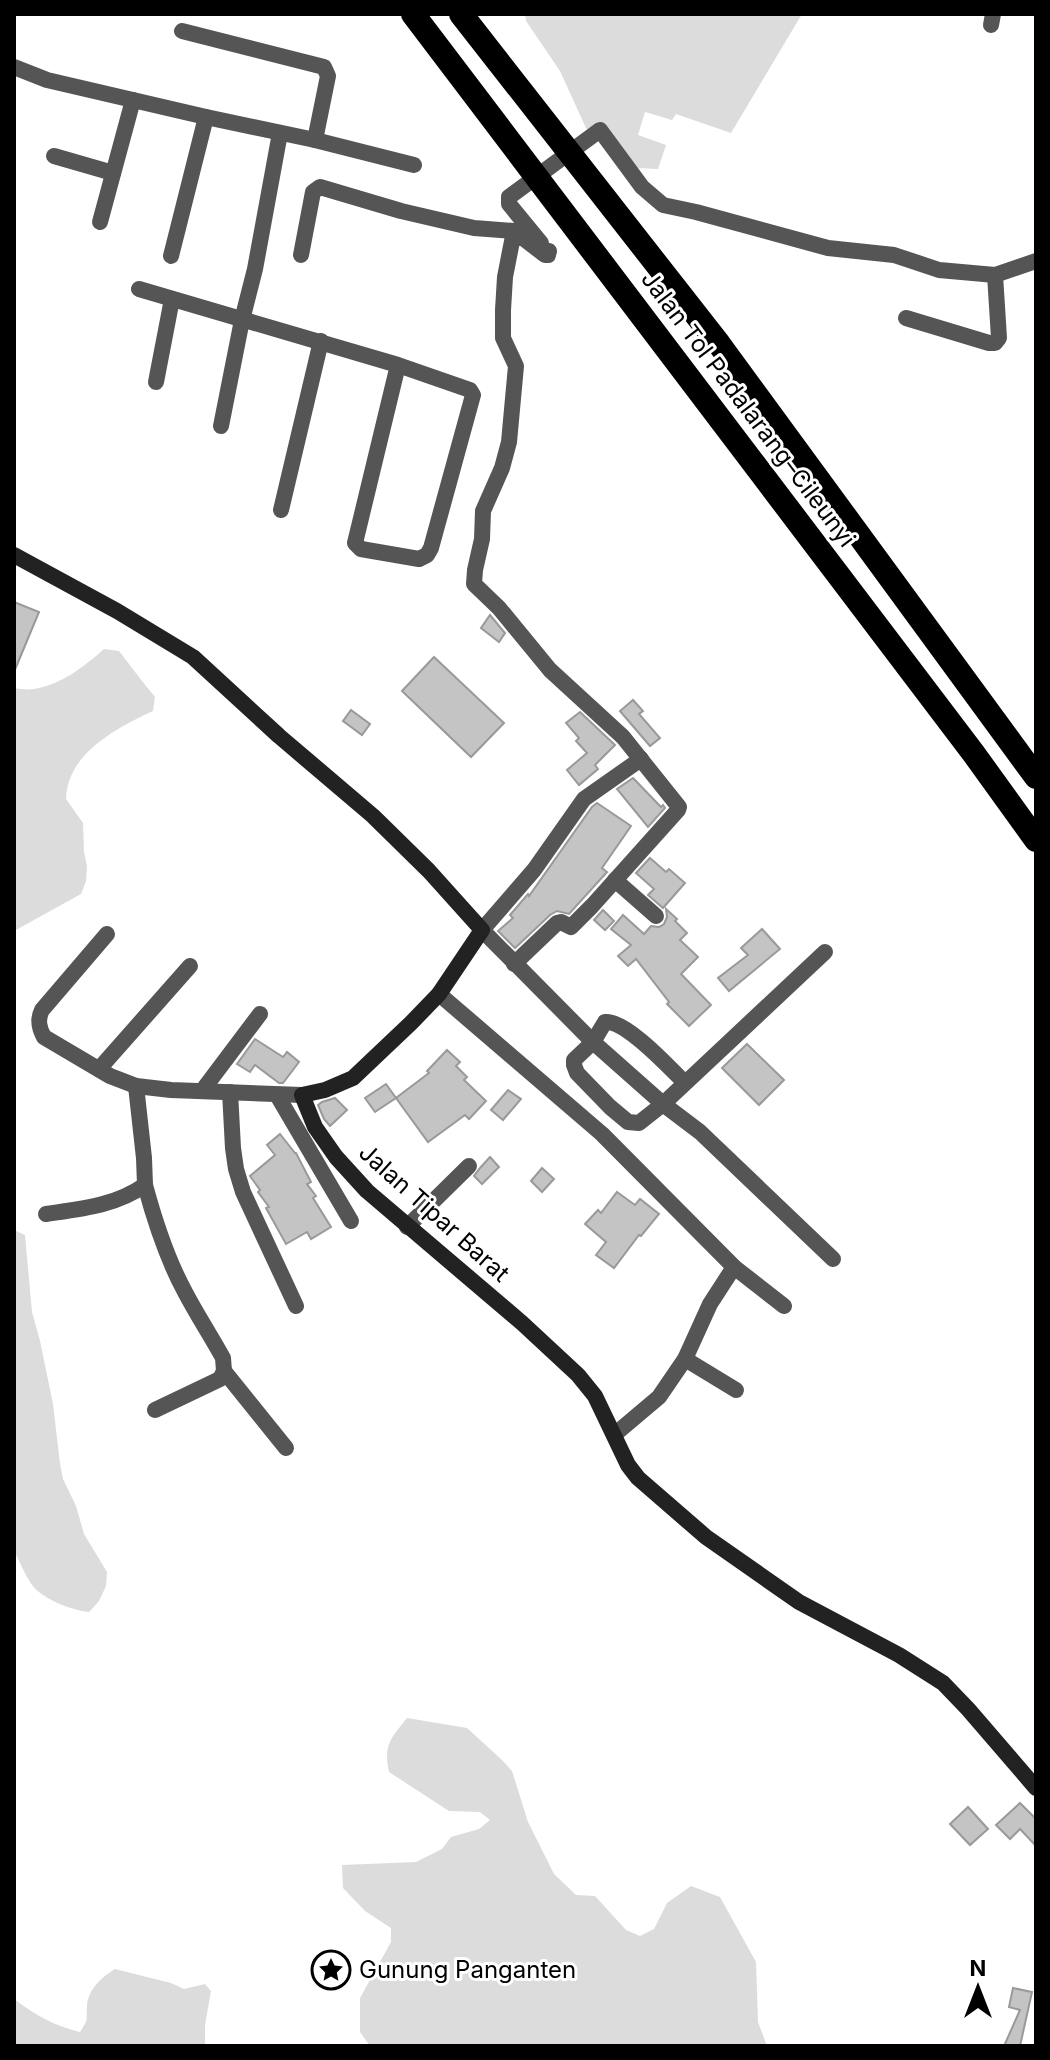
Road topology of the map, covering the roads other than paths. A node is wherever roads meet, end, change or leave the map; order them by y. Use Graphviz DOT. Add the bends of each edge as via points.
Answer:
graph roads {
  1 [pos="413,14"];
  2 [pos="461,14"];
  3 [pos="182,31"];
  4 [pos="14,67"];
  5 [pos="133,100"];
  6 [pos="206,117"];
  7 [pos="280,133"];
  8 [pos="315,140"];
  9 [pos="54,156"];
  10 [pos="414,165"];
  11 [pos="113,173"];
  12 [pos="100,222"];
  13 [pos="514,231"];
  14 [pos="301,255"];
  15 [pos="171,256"];
  16 [pos="1036,261"];
  17 [pos="995,275"];
  18 [pos="139,289"];
  19 [pos="172,299"];
  20 [pos="906,318"];
  21 [pos="242,320"];
  22 [pos="321,341"];
  23 [pos="398,365"];
  24 [pos="156,382"];
  25 [pos="221,426"];
  26 [pos="281,510"];
  27 [pos="14,555"];
  28 [pos="641,759"];
  29 [pos="1036,777"];
  30 [pos="1036,840"];
  31 [pos="615,880"];
  32 [pos="656,916"];
  33 [pos="482,930"];
  34 [pos="107,934"];
  35 [pos="825,952"];
  36 [pos="514,964"];
  37 [pos="190,966"];
  38 [pos="439,994"];
  39 [pos="260,1014"];
  40 [pos="593,1042"];
  41 [pos="99,1069"];
  42 [pos="685,1083"];
  43 [pos="136,1086"];
  44 [pos="202,1091"];
  45 [pos="230,1092"];
  46 [pos="277,1095"];
  47 [pos="302,1095"];
  48 [pos="663,1104"];
  49 [pos="469,1166"];
  50 [pos="145,1185"];
  51 [pos="46,1214"];
  52 [pos="351,1221"];
  53 [pos="407,1227"];
  54 [pos="833,1259"];
  55 [pos="734,1267"];
  56 [pos="296,1306"];
  57 [pos="784,1306"];
  58 [pos="685,1359"];
  59 [pos="224,1371"];
  60 [pos="736,1390"];
  61 [pos="155,1410"];
  62 [pos="614,1435"];
  63 [pos="286,1448"];
  64 [pos="1036,1788"];
  1 -- 30 [label="highway, Jalan Tol Padalarang–Cileunyi"];
  2 -- 29 [label="highway, Jalan Tol Padalarang–Cileunyi" via="719,344"];
  3 -- 8 [label="street" via="324,67 328,76"];
  4 -- 5 [label="street"];
  5 -- 6 [label="street"];
  5 -- 11 [label="street"];
  6 -- 7 [label="street"];
  6 -- 15 [label="street"];
  7 -- 8 [label="street"];
  7 -- 21 [label="street"];
  8 -- 10 [label="street"];
  9 -- 11 [label="street"];
  11 -- 12 [label="street"];
  13 -- 14 [label="street" via="474,228 320,187 313,192"];
  13 -- 17 [label="street" via="549,254 509,204 509,197 597,131 663,205 828,248 894,255 939,270"];
  13 -- 28 [label="street" via="503,310 503,338 516,366 509,442 483,511 474,584 550,670"];
  16 -- 17 [label="street"];
  17 -- 20 [label="street" via="995,343"];
  18 -- 19 [label="street"];
  19 -- 21 [label="street"];
  19 -- 24 [label="street"];
  21 -- 22 [label="street"];
  21 -- 25 [label="street"];
  22 -- 23 [label="street"];
  22 -- 26 [label="street"];
  23 -- 23 [label="street" via="355,543 361,549 419,559 431,548 473,395 466,387"];
  27 -- 33 [label="street" via="193,657 373,816"];
  28 -- 31 [label="street" via="679,807"];
  28 -- 33 [label="street" via="589,794"];
  31 -- 32 [label="street"];
  31 -- 36 [label="street" via="571,927 557,923"];
  33 -- 36 [label="street"];
  33 -- 38 [label="street"];
  34 -- 41 [label="street" via="39,1016 44,1037"];
  35 -- 42 [label="street"];
  36 -- 40 [label="street"];
  37 -- 41 [label="street"];
  38 -- 47 [label="street" via="353,1078"];
  38 -- 55 [label="street" via="602,1134"];
  39 -- 44 [label="street"];
  40 -- 42 [label="street" via="605,1022 616,1022"];
  40 -- 48 [label="street"];
  40 -- 48 [label="street" via="574,1060 577,1073 624,1120 639,1123"];
  41 -- 43 [label="street"];
  42 -- 48 [label="street"];
  43 -- 44 [label="street"];
  43 -- 50 [label="street"];
  44 -- 45 [label="street"];
  45 -- 46 [label="street"];
  45 -- 56 [label="street" via="233,1148 243,1192"];
  46 -- 47 [label="street"];
  46 -- 52 [label="street"];
  47 -- 53 [label="street, Jalan Tipar Barat" via="336,1157"];
  48 -- 54 [label="street" via="700,1132"];
  49 -- 53 [label="street"];
  50 -- 51 [label="street" via="111,1203"];
  50 -- 59 [label="street" via="170,1259 223,1358"];
  53 -- 62 [label="street, Jalan Tipar Barat" via="578,1375"];
  55 -- 57 [label="street"];
  55 -- 58 [label="street"];
  58 -- 60 [label="street"];
  58 -- 62 [label="street" via="659,1397"];
  59 -- 61 [label="street" via="220,1379"];
  59 -- 63 [label="street"];
  62 -- 64 [label="street, Jalan Tipar Barat" via="638,1478 706,1537 799,1602 943,1683"];
}
